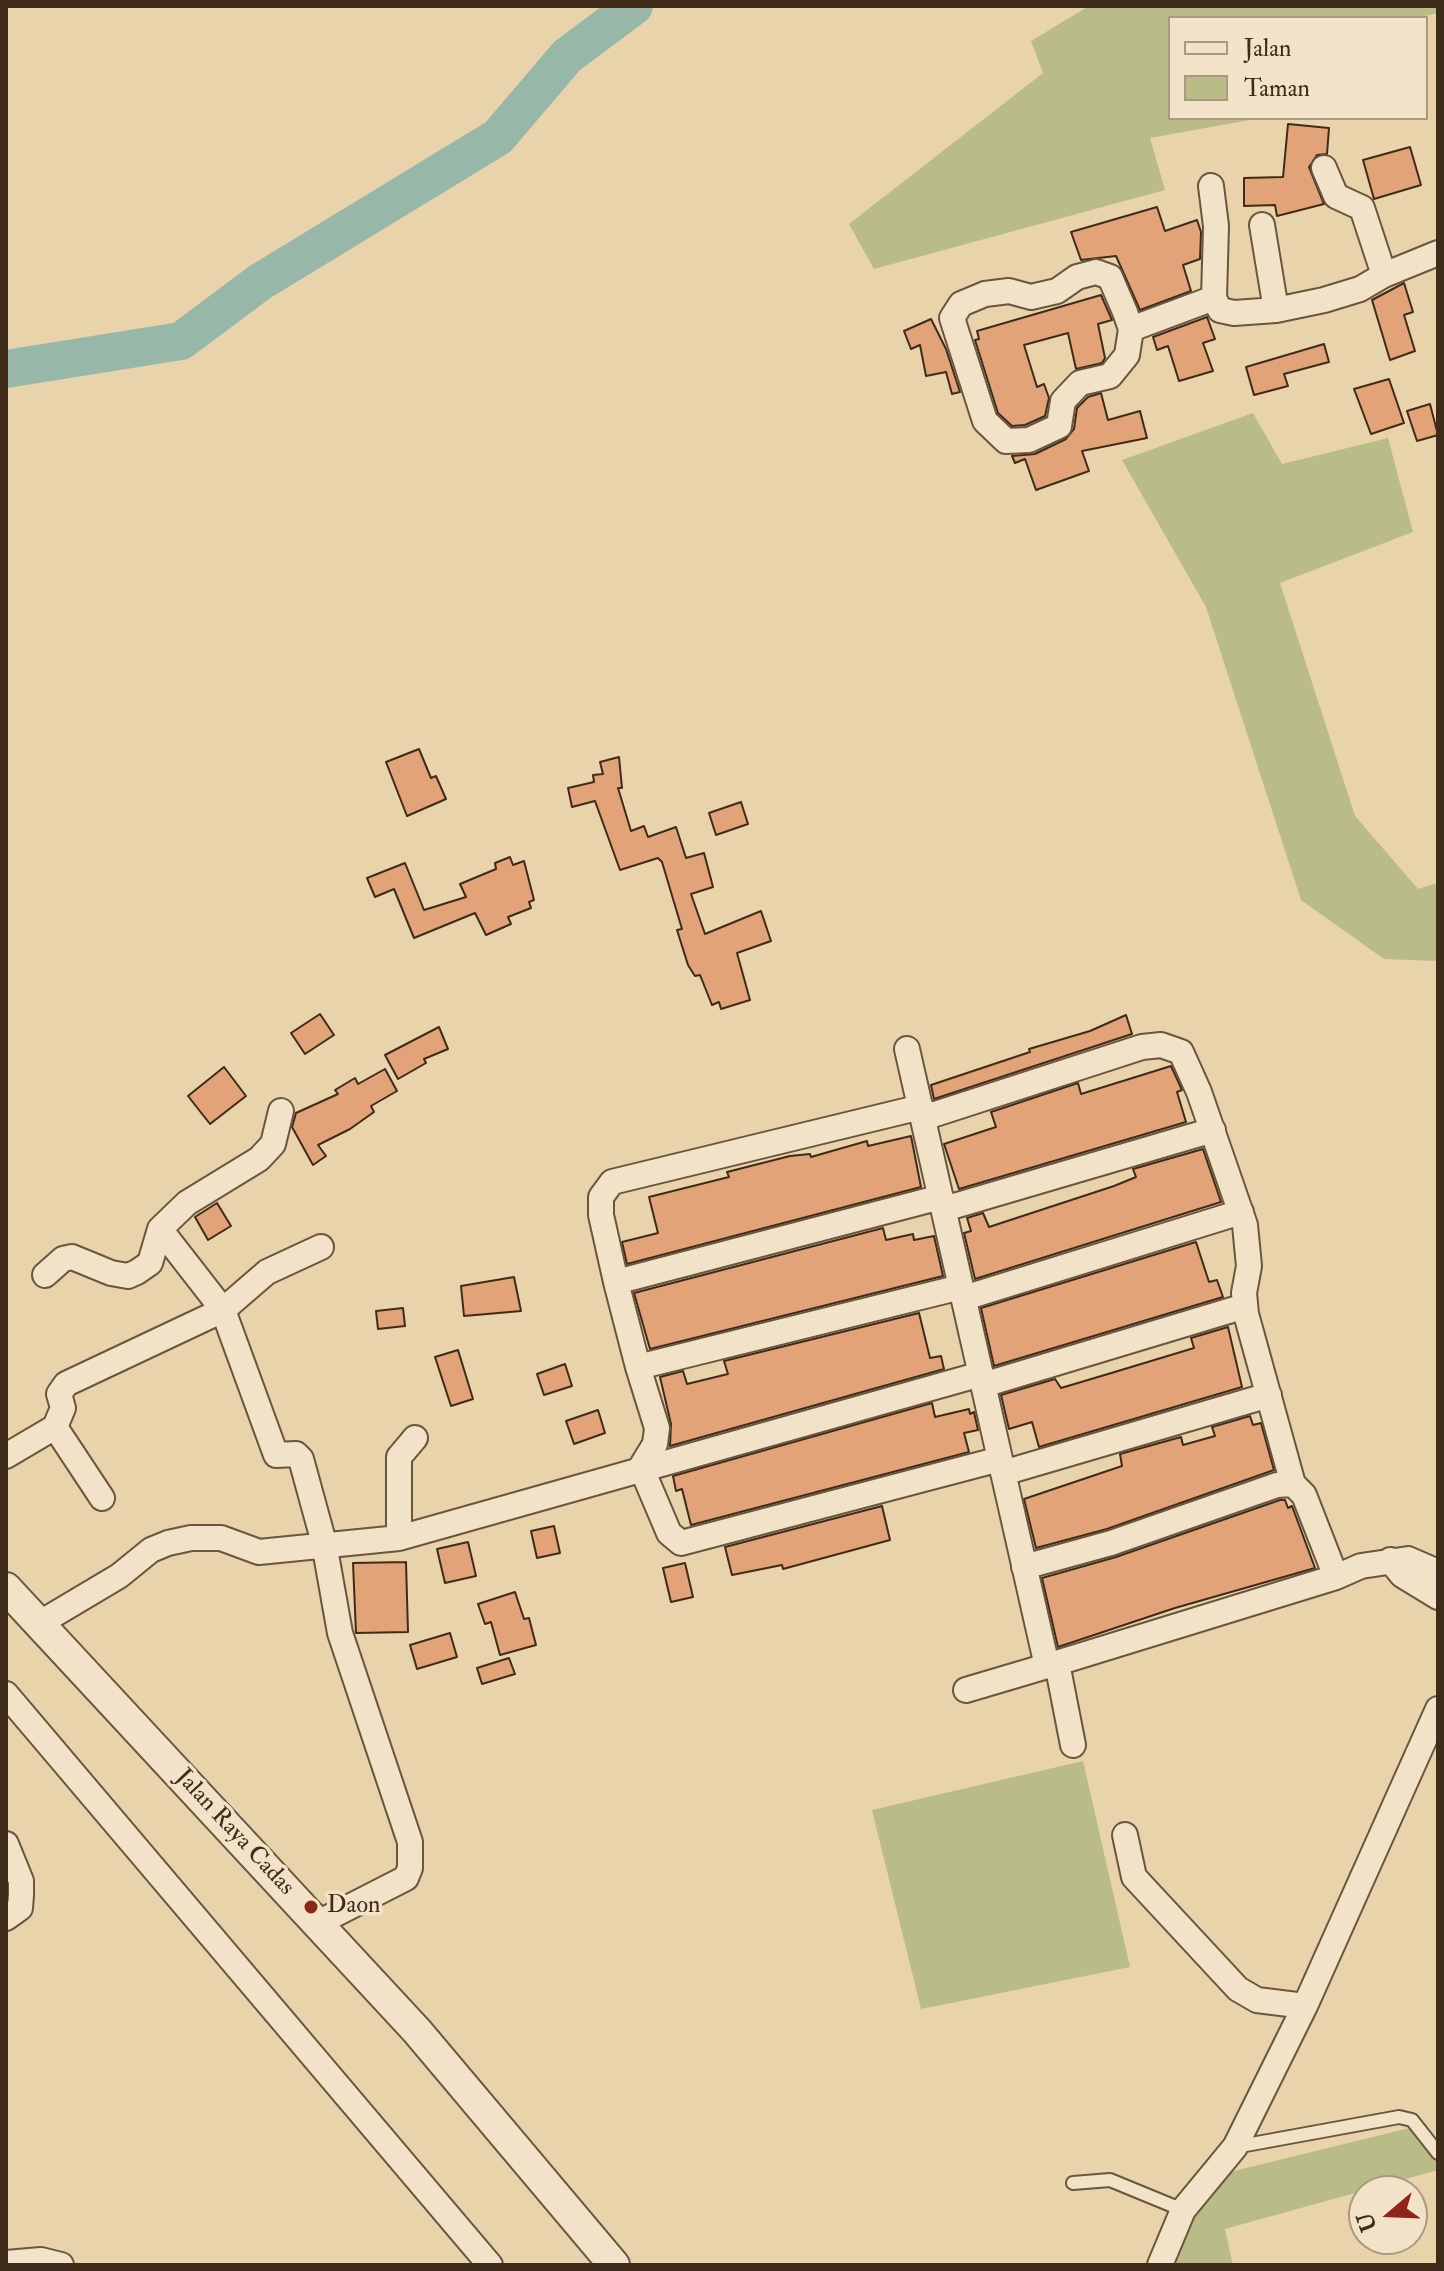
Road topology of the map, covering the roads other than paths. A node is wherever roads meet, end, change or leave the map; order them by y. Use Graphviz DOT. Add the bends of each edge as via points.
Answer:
graph roads {
  1 [pos="1324,168"];
  2 [pos="1211,186"];
  3 [pos="1262,225"];
  4 [pos="1438,253"];
  5 [pos="1384,275"];
  6 [pos="1214,298"];
  7 [pos="1276,310"];
  8 [pos="1131,329"];
  9 [pos="907,1049"];
  10 [pos="281,1111"];
  11 [pos="922,1112"];
  12 [pos="1213,1130"];
  13 [pos="942,1203"];
  14 [pos="1241,1212"];
  15 [pos="160,1229"];
  16 [pos="321,1247"];
  17 [pos="45,1275"];
  18 [pos="616,1282"];
  19 [pos="962,1292"];
  20 [pos="1245,1306"];
  21 [pos="223,1310"];
  22 [pos="638,1367"];
  23 [pos="982,1379"];
  24 [pos="1269,1395"];
  25 [pos="55,1427"];
  26 [pos="415,1438"];
  27 [pos="6,1456"];
  28 [pos="1002,1466"];
  29 [pos="641,1467"];
  30 [pos="1293,1484"];
  31 [pos="102,1498"];
  32 [pos="399,1538"];
  33 [pos="324,1543"];
  34 [pos="1390,1560"];
  35 [pos="1024,1567"];
  36 [pos="1438,1572"];
  37 [pos="1336,1577"];
  38 [pos="6,1588"];
  39 [pos="1438,1597"];
  40 [pos="40,1623"];
  41 [pos="1052,1664"];
  42 [pos="966,1690"];
  43 [pos="6,1694"];
  44 [pos="1438,1709"];
  45 [pos="1073,1745"];
  46 [pos="1125,1835"];
  47 [pos="6,1844"];
  48 [pos="6,1918"];
  49 [pos="318,1923"];
  50 [pos="1305,2006"];
  51 [pos="1235,2147"];
  52 [pos="1438,2153"];
  53 [pos="1073,2183"];
  54 [pos="1183,2210"];
  55 [pos="6,2263"];
  56 [pos="61,2265"];
  57 [pos="490,2265"];
  58 [pos="614,2265"];
  59 [pos="1160,2265"];
  1 -- 5 [label="street" via="1336,196 1362,208"];
  2 -- 6 [label="street"];
  3 -- 7 [label="street"];
  4 -- 5 [label="street"];
  5 -- 7 [label="street" via="1360,289"];
  6 -- 7 [label="street" via="1220,310 1234,313"];
  6 -- 8 [label="street"];
  8 -- 8 [label="street" via="1127,355 1110,376 1080,383 1063,401 1059,426 1029,440 1006,441 985,421 952,318 961,304 985,294 1009,291 1031,297 1096,272 1110,277"];
  9 -- 11 [label="street"];
  10 -- 15 [label="street" via="273,1144 259,1159 187,1203"];
  11 -- 12 [label="street" via="1161,1045 1181,1052"];
  11 -- 13 [label="street"];
  11 -- 18 [label="street" via="612,1182 601,1197 601,1215"];
  12 -- 13 [label="street"];
  12 -- 14 [label="street"];
  13 -- 18 [label="street"];
  13 -- 19 [label="street"];
  14 -- 19 [label="street"];
  14 -- 20 [label="street" via="1249,1266"];
  15 -- 17 [label="street" via="150,1263 128,1276 72,1257"];
  15 -- 21 [label="street"];
  16 -- 21 [label="street" via="267,1272"];
  18 -- 22 [label="street"];
  19 -- 22 [label="street"];
  19 -- 23 [label="street"];
  20 -- 23 [label="street"];
  20 -- 24 [label="street"];
  21 -- 25 [label="street" via="66,1384 59,1394 63,1408"];
  21 -- 33 [label="street" via="273,1451 301,1459"];
  22 -- 29 [label="street" via="657,1428 653,1450"];
  23 -- 28 [label="street"];
  23 -- 29 [label="street"];
  24 -- 28 [label="street"];
  24 -- 30 [label="street"];
  25 -- 27 [label="street"];
  25 -- 31 [label="street"];
  26 -- 32 [label="street" via="399,1457"];
  28 -- 29 [label="street" via="681,1543 669,1533"];
  28 -- 35 [label="street"];
  29 -- 32 [label="street"];
  30 -- 35 [label="street"];
  30 -- 37 [label="street" via="1304,1495"];
  32 -- 33 [label="street"];
  33 -- 40 [label="street" via="259,1552 221,1538 168,1543"];
  33 -- 49 [label="street" via="340,1633 410,1842 410,1868 394,1886"];
  34 -- 36 [label="street" via="1408,1559"];
  34 -- 37 [label="street"];
  34 -- 39 [label="street" via="1402,1575"];
  35 -- 41 [label="street"];
  37 -- 41 [label="street"];
  38 -- 40 [label="street, Jalan Raya Cadas"];
  40 -- 49 [label="street, Jalan Raya Cadas"];
  41 -- 42 [label="street"];
  41 -- 45 [label="street"];
  43 -- 57 [label="street"];
  44 -- 50 [label="street"];
  46 -- 50 [label="street" via="1134,1877 1238,1989 1257,2000"];
  47 -- 48 [label="street" via="21,1881 20,1908"];
  49 -- 58 [label="street, Jalan Raya Cadas" via="417,2031"];
  50 -- 51 [label="street"];
  51 -- 52 [label="lane" via="1399,2117 1412,2120"];
  51 -- 54 [label="street"];
  53 -- 54 [label="lane" via="1110,2180"];
  54 -- 59 [label="street"];
  55 -- 56 [label="street" via="41,2260"];
}
